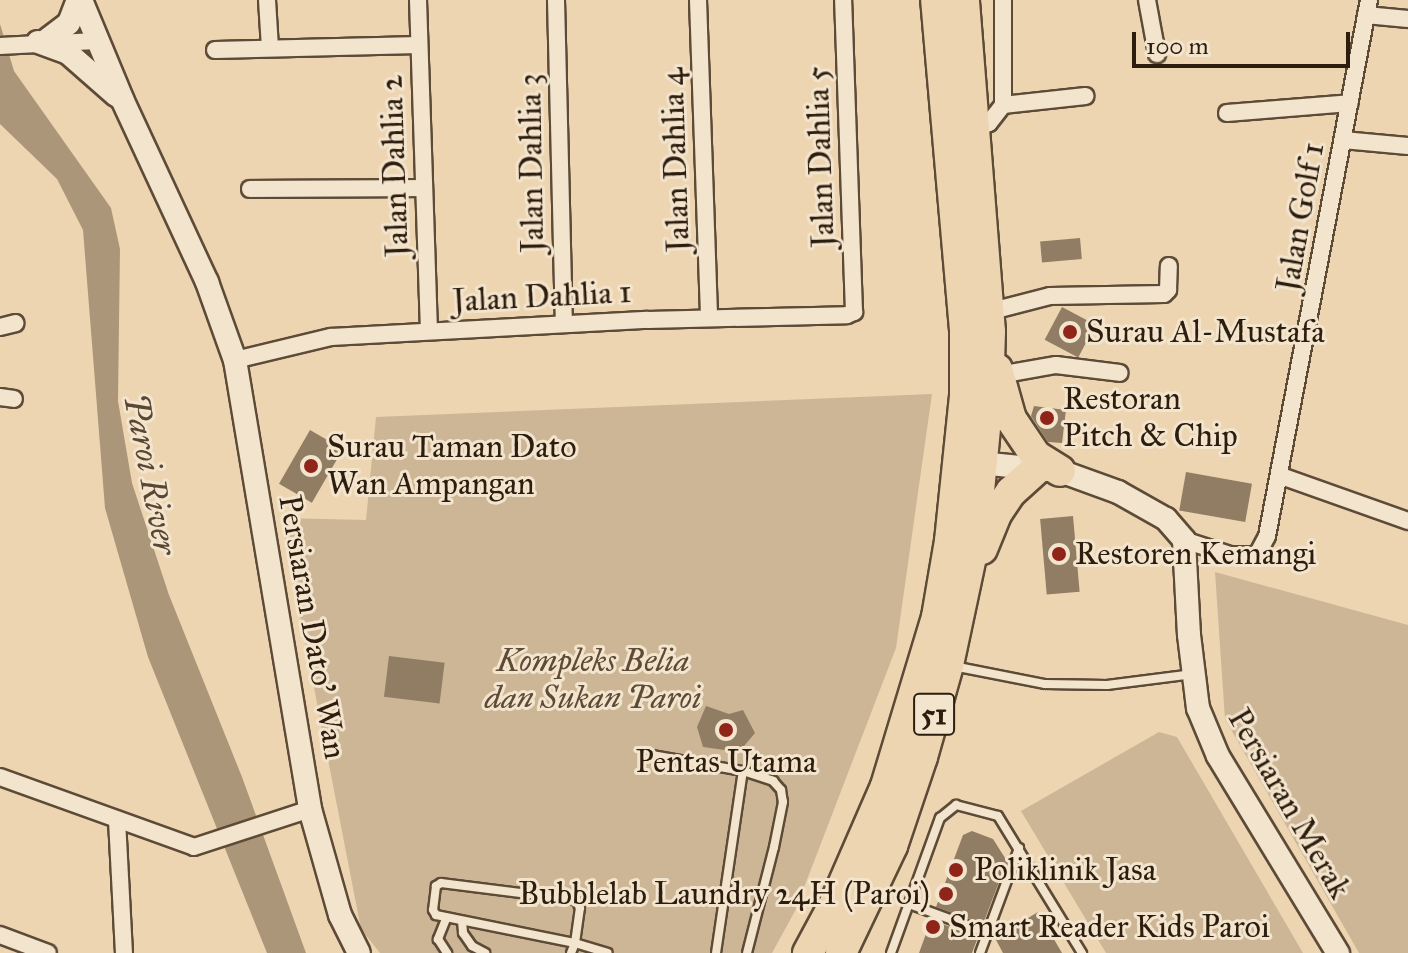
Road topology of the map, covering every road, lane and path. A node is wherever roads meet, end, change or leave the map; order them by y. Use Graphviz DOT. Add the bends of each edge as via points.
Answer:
graph roads {
  1 [pos="79,0"];
  2 [pos="267,0"];
  3 [pos="418,0"];
  4 [pos="556,0"];
  5 [pos="698,0"];
  6 [pos="843,0"];
  7 [pos="936,0"];
  8 [pos="964,0"];
  9 [pos="1003,0"];
  10 [pos="1147,0"];
  11 [pos="1368,8"];
  12 [pos="1408,19"];
  13 [pos="96,41"];
  14 [pos="41,42"];
  15 [pos="419,45"];
  16 [pos="0,46"];
  17 [pos="270,48"];
  18 [pos="215,50"];
  19 [pos="1157,54"];
  20 [pos="1086,96"];
  21 [pos="123,101"];
  22 [pos="1350,103"];
  23 [pos="1003,105"];
  24 [pos="1227,113"];
  25 [pos="974,129"];
  26 [pos="1343,140"];
  27 [pos="1408,146"];
  28 [pos="424,188"];
  29 [pos="250,189"];
  30 [pos="979,189"];
  31 [pos="1169,266"];
  32 [pos="961,267"];
  33 [pos="854,312"];
  34 [pos="709,318"];
  35 [pos="989,322"];
  36 [pos="564,324"];
  37 [pos="429,330"];
  38 [pos="235,360"];
  39 [pos="1120,373"];
  40 [pos="999,375"];
  41 [pos="970,462"];
  42 [pos="1050,469"];
  43 [pos="1281,476"];
  44 [pos="1408,521"];
  45 [pos="1184,540"];
  46 [pos="950,657"];
  47 [pos="1193,674"];
  48 [pos="652,755"];
  49 [pos="743,771"];
  50 [pos="0,777"];
  51 [pos="310,809"];
  52 [pos="117,820"];
  53 [pos="1019,848"];
  54 [pos="909,904"];
  55 [pos="446,919"];
  56 [pos="462,921"];
  57 [pos="988,933"];
  58 [pos="0,935"];
  59 [pos="575,943"];
  60 [pos="48,953"];
  61 [pos="124,953"];
  62 [pos="359,953"];
  63 [pos="447,953"];
  64 [pos="485,953"];
  65 [pos="571,953"];
  66 [pos="608,953"];
  67 [pos="716,953"];
  68 [pos="747,953"];
  69 [pos="808,953"];
  70 [pos="841,953"];
  71 [pos="891,953"];
  72 [pos="980,953"];
  73 [pos="1082,953"];
  74 [pos="1338,953"];
  1 -- 13 [label="street, Persiaran Dato' Wan"];
  1 -- 14 [label="street" via="69,23"];
  2 -- 17 [label="street"];
  3 -- 15 [label="street, Jalan Dahlia 2"];
  4 -- 36 [label="street, Jalan Dahlia 3"];
  5 -- 34 [label="street, Jalan Dahlia 4"];
  6 -- 33 [label="street, Jalan Dahlia 5"];
  7 -- 32 [label="highway, 51"];
  8 -- 25 [label="highway, 51"];
  9 -- 23 [label="street"];
  10 -- 19 [label="street"];
  11 -- 12 [label="street"];
  11 -- 22 [label="street, Jalan Golf 1"];
  13 -- 14 [label="street"];
  13 -- 21 [label="street, Persiaran Dato' Wan"];
  14 -- 16 [label="street"];
  14 -- 21 [label="street" via="68,53"];
  15 -- 17 [label="street"];
  15 -- 28 [label="street, Jalan Dahlia 2"];
  17 -- 18 [label="street"];
  20 -- 23 [label="street"];
  21 -- 38 [label="street, Persiaran Dato' Wan" via="207,282"];
  22 -- 24 [label="street"];
  22 -- 26 [label="street, Jalan Golf 1"];
  23 -- 25 [label="street" via="989,123"];
  25 -- 30 [label="highway, 51"];
  26 -- 27 [label="street"];
  26 -- 43 [label="street, Jalan Golf 1"];
  28 -- 29 [label="street"];
  28 -- 37 [label="street, Jalan Dahlia 2"];
  30 -- 32 [label="highway" via="970,205 972,263"];
  30 -- 35 [label="highway, 51"];
  31 -- 35 [label="street" via="1164,294 1050,296"];
  32 -- 41 [label="highway, 51"];
  33 -- 34 [label="street, Jalan Dahlia 1"];
  34 -- 36 [label="street, Jalan Dahlia 1"];
  35 -- 40 [label="highway"];
  35 -- 41 [label="highway, 51"];
  36 -- 37 [label="street, Jalan Dahlia 1"];
  37 -- 38 [label="street, Jalan Dahlia 1" via="331,337"];
  38 -- 51 [label="street, Persiaran Dato' Wan"];
  39 -- 40 [label="street" via="1056,365"];
  40 -- 42 [label="highway" via="1011,419"];
  41 -- 42 [label="street"];
  41 -- 46 [label="highway, 51" via="974,543"];
  41 -- 69 [label="highway, 51" via="937,617 886,786"];
  42 -- 45 [label="street" via="1118,492 1166,519"];
  42 -- 46 [label="highway" via="1011,492 996,514"];
  43 -- 44 [label="street"];
  43 -- 45 [label="street, Jalan Golf 1" via="1267,536 1257,555 1230,555"];
  45 -- 47 [label="street, Persiaran Merak"];
  46 -- 47 [label="lane" via="1045,684 1107,685"];
  46 -- 70 [label="highway, 51" via="892,846"];
  47 -- 74 [label="street, Persiaran Merak" via="1198,708 1218,756"];
  48 -- 49 [label="lane"];
  49 -- 67 [label="lane"];
  49 -- 68 [label="lane" via="773,781 783,802"];
  50 -- 52 [label="street"];
  51 -- 52 [label="street" via="194,847"];
  51 -- 62 [label="street, Persiaran Dato' Wan" via="340,915"];
  52 -- 61 [label="street"];
  53 -- 54 [label="lane" via="998,816 956,805 940,818"];
  53 -- 57 [label="lane"];
  53 -- 73 [label="lane"];
  54 -- 57 [label="lane"];
  54 -- 71 [label="lane"];
  55 -- 56 [label="lane"];
  55 -- 59 [label="lane" via="433,910 441,883 576,900 580,908"];
  55 -- 63 [label="lane" via="438,939"];
  56 -- 59 [label="lane"];
  56 -- 64 [label="lane" via="472,946"];
  57 -- 72 [label="lane"];
  58 -- 60 [label="street"];
  59 -- 65 [label="lane"];
  59 -- 66 [label="lane"];
}
